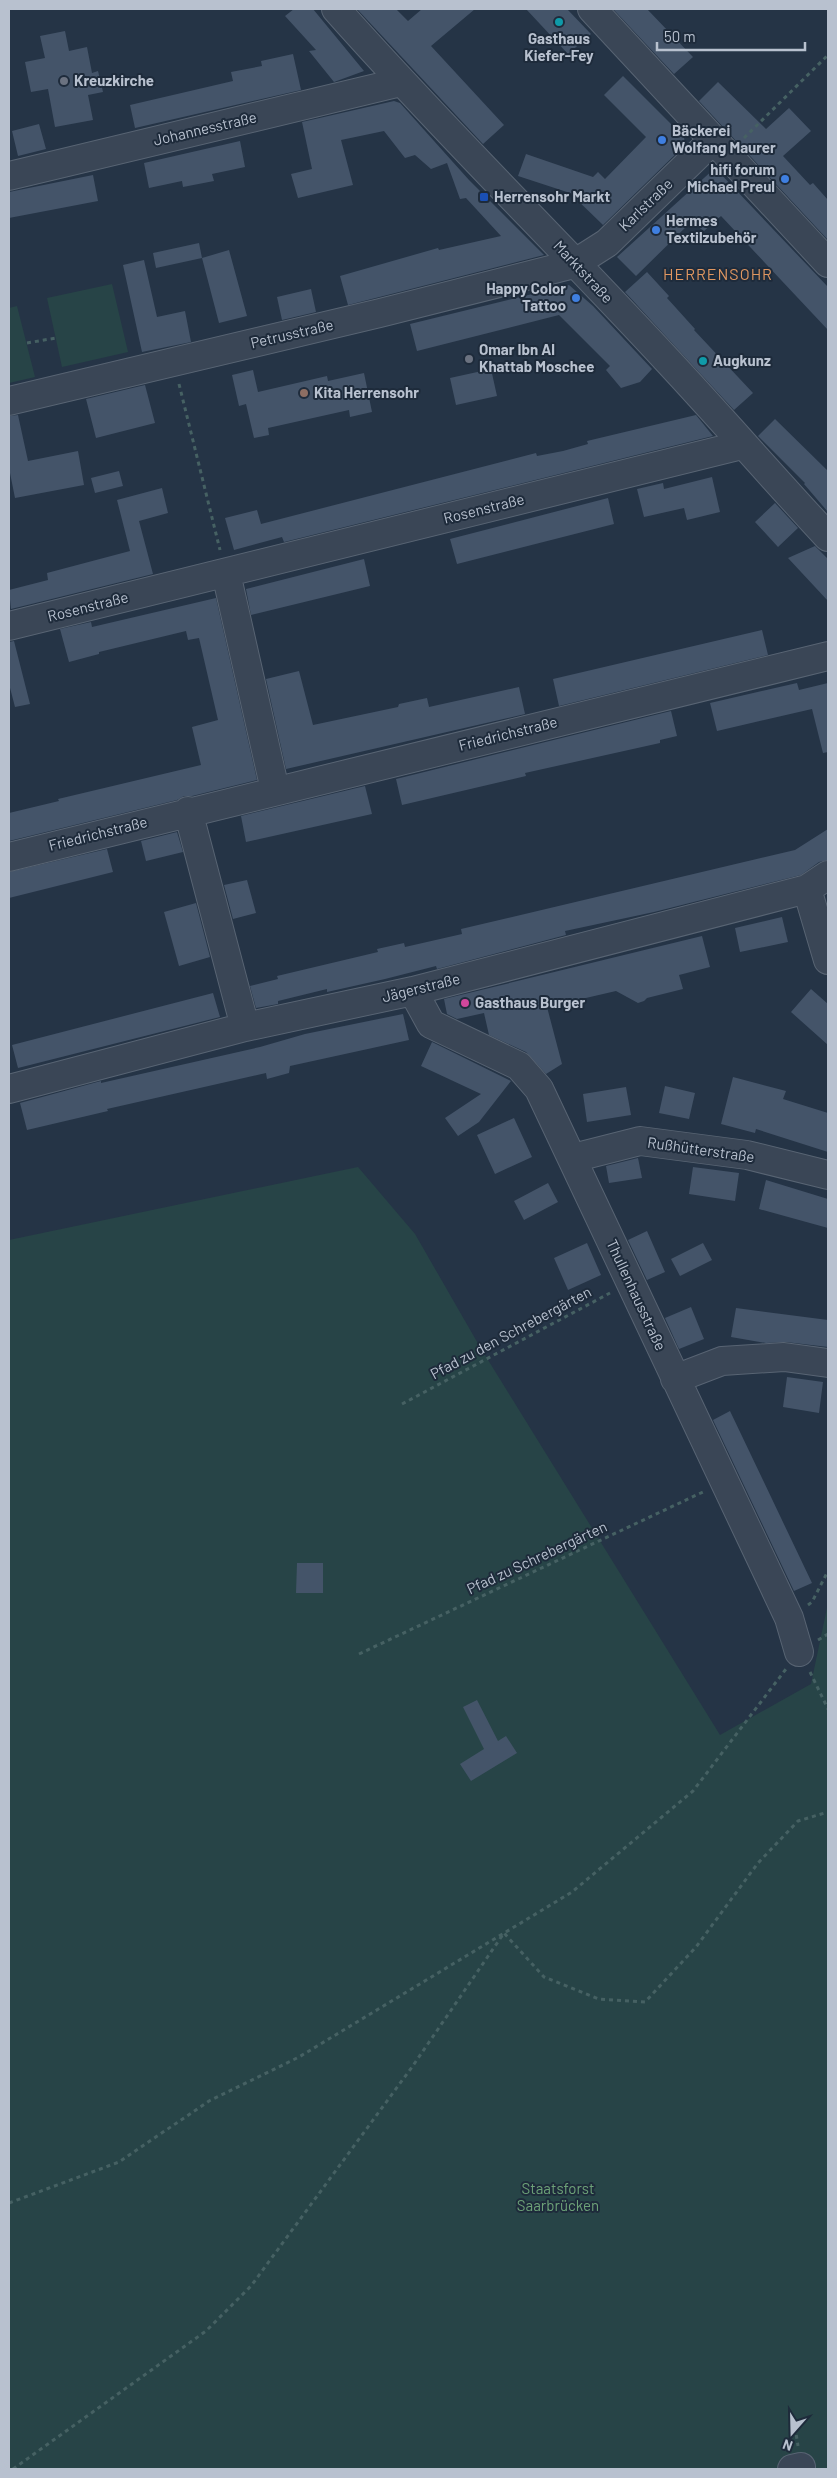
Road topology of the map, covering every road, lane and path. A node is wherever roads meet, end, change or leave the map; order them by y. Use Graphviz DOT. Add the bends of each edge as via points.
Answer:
graph roads {
  1 [pos="336,9"];
  2 [pos="592,9"];
  3 [pos="828,54"];
  4 [pos="401,82"];
  5 [pos="760,123"];
  6 [pos="714,139"];
  7 [pos="9,176"];
  8 [pos="828,263"];
  9 [pos="574,264"];
  10 [pos="56,338"];
  11 [pos="27,343"];
  12 [pos="173,361"];
  13 [pos="9,402"];
  14 [pos="742,445"];
  15 [pos="828,537"];
  16 [pos="226,573"];
  17 [pos="9,626"];
  18 [pos="828,656"];
  19 [pos="274,790"];
  20 [pos="188,812"];
  21 [pos="9,857"];
  22 [pos="818,882"];
  23 [pos="828,960"];
  24 [pos="413,991"];
  25 [pos="245,1027"];
  26 [pos="9,1090"];
  27 [pos="574,1158"];
  28 [pos="828,1175"];
  29 [pos="631,1284"];
  30 [pos="828,1363"];
  31 [pos="675,1379"];
  32 [pos="402,1404"];
  33 [pos="724,1482"];
  34 [pos="828,1571"];
  35 [pos="789,1618"];
  36 [pos="799,1652"];
  37 [pos="359,1654"];
  38 [pos="828,1709"];
  39 [pos="828,1812"];
  40 [pos="504,1933"];
  41 [pos="9,2203"];
  42 [pos="13,2469"];
  1 -- 4 [label="street, Marktstraße"];
  2 -- 6 [label="street"];
  3 -- 5 [label="path"];
  4 -- 7 [label="street, Johannesstraße"];
  4 -- 9 [label="street, Marktstraße"];
  6 -- 8 [label="street"];
  6 -- 9 [label="street, Karlstraße" via="607,244"];
  9 -- 12 [label="street, Petrusstraße"];
  9 -- 14 [label="street, Marktstraße" via="668,361"];
  10 -- 11 [label="path"];
  12 -- 13 [label="street, Petrusstraße"];
  12 -- 16 [label="path"];
  14 -- 15 [label="street, Marktstraße"];
  14 -- 16 [label="street, Rosenstraße"];
  16 -- 17 [label="street, Rosenstraße"];
  16 -- 19 [label="street"];
  18 -- 19 [label="street, Friedrichstraße"];
  19 -- 20 [label="street, Friedrichstraße"];
  20 -- 21 [label="street, Friedrichstraße"];
  20 -- 25 [label="street"];
  22 -- 23 [label="street"];
  22 -- 24 [label="street, Jägerstraße"];
  24 -- 25 [label="street, Jägerstraße"];
  24 -- 27 [label="street, Thullenhausstraße" via="432,1024 519,1066 539,1089"];
  25 -- 26 [label="street, Jägerstraße"];
  27 -- 28 [label="street, Rußhütterstraße" via="640,1141 747,1155"];
  27 -- 29 [label="street, Thullenhausstraße"];
  29 -- 31 [label="street, Thullenhausstraße"];
  29 -- 32 [label="path, Pfad zu den Schrebergärten"];
  30 -- 31 [label="street" via="784,1357 722,1361"];
  31 -- 33 [label="street, Thullenhausstraße"];
  33 -- 35 [label="street, Thullenhausstraße"];
  33 -- 37 [label="path, Pfad zu Schrebergärten"];
  34 -- 35 [label="path" via="812,1602"];
  35 -- 36 [label="street, Thullenhausstraße"];
  36 -- 38 [label="path"];
  36 -- 40 [label="path" via="693,1791 572,1892"];
  39 -- 40 [label="path" via="798,1821 758,1863 696,1948 645,2002 599,1999 544,1977"];
  40 -- 41 [label="path" via="299,2057 209,2101 119,2162"];
  40 -- 42 [label="path" via="412,2067 251,2286 206,2331"];
}
